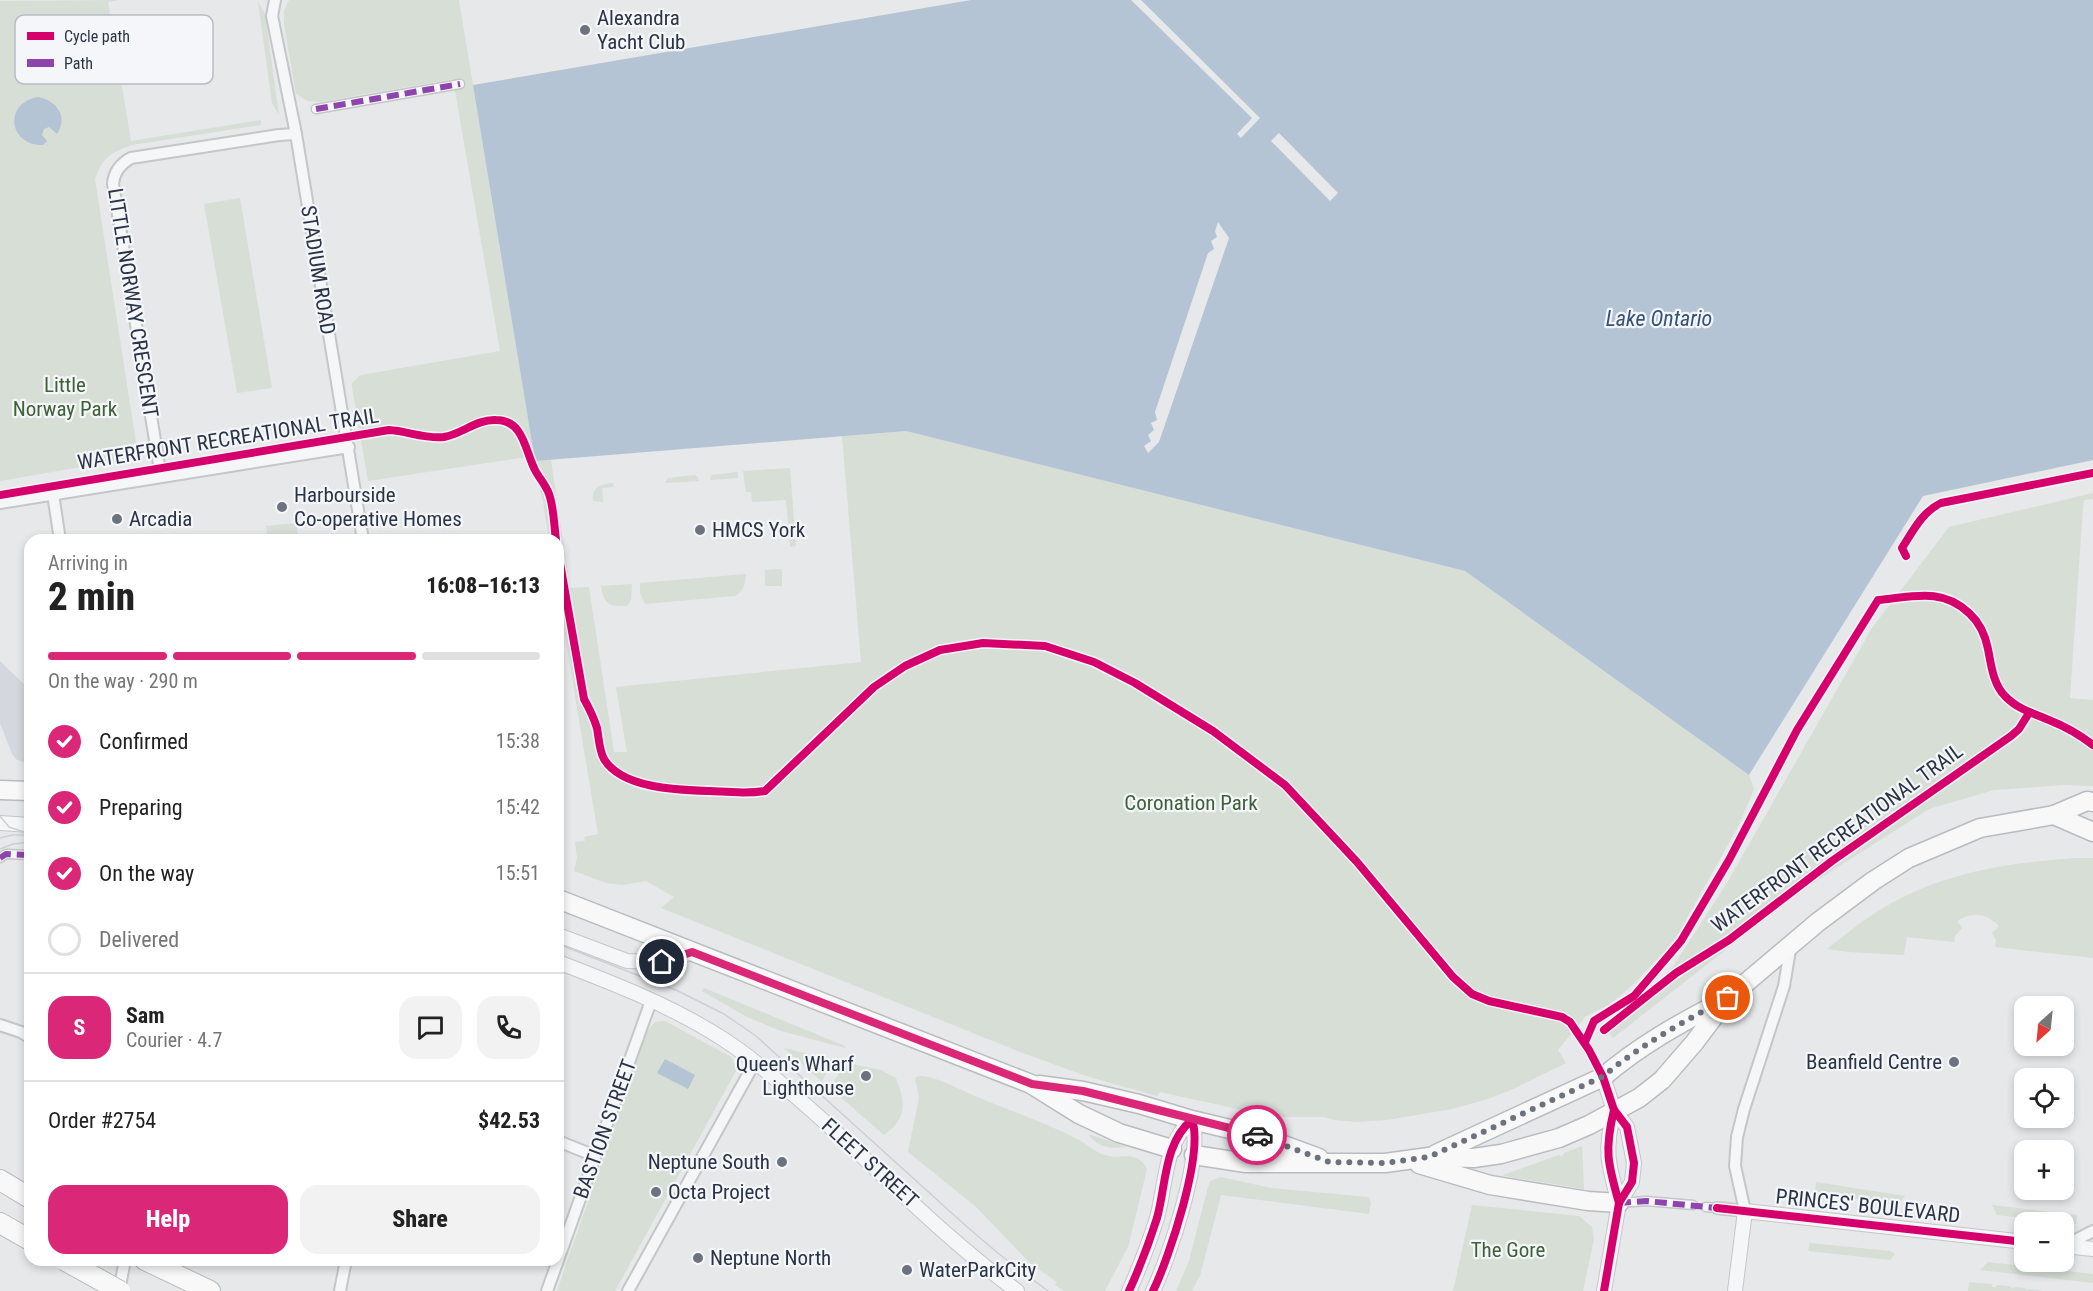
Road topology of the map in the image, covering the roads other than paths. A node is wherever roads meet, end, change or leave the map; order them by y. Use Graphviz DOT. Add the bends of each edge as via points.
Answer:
graph roads {
  1 [pos="275,0"];
  2 [pos="460,84"];
  3 [pos="316,109"];
  4 [pos="296,134"];
  5 [pos="349,447"];
  6 [pos="161,477"];
  7 [pos="53,494"];
  8 [pos="0,503"];
  9 [pos="59,534"];
  10 [pos="362,534"];
  11 [pos="0,790"];
  12 [pos="24,791"];
  13 [pos="2093,802"];
  14 [pos="2054,815"];
  15 [pos="0,824"];
  16 [pos="24,825"];
  17 [pos="2093,832"];
  18 [pos="24,855"];
  19 [pos="0,858"];
  20 [pos="564,901"];
  21 [pos="564,937"];
  22 [pos="1791,944"];
  23 [pos="692,952"];
  24 [pos="564,964"];
  25 [pos="1728,998"];
  26 [pos="651,1000"];
  27 [pos="0,1025"];
  28 [pos="24,1034"];
  29 [pos="755,1062"];
  30 [pos="1602,1077"];
  31 [pos="1032,1084"];
  32 [pos="1614,1110"];
  33 [pos="1192,1120"];
  34 [pos="564,1143"];
  35 [pos="1172,1149"];
  36 [pos="1194,1155"];
  37 [pos="595,1156"];
  38 [pos="1429,1157"];
  39 [pos="1408,1160"];
  40 [pos="1329,1162"];
  41 [pos="0,1180"];
  42 [pos="24,1194"];
  43 [pos="1619,1203"];
  44 [pos="1693,1205"];
  45 [pos="1712,1207"];
  46 [pos="1745,1211"];
  47 [pos="0,1223"];
  48 [pos="2093,1231"];
  49 [pos="24,1237"];
  50 [pos="2014,1241"];
  51 [pos="2074,1241"];
  52 [pos="564,1243"];
  53 [pos="2074,1247"];
  54 [pos="2093,1249"];
  55 [pos="75,1266"];
  56 [pos="123,1266"];
  57 [pos="158,1266"];
  58 [pos="345,1266"];
  59 [pos="556,1266"];
  60 [pos="120,1291"];
  61 [pos="210,1291"];
  62 [pos="340,1291"];
  63 [pos="547,1291"];
  64 [pos="628,1291"];
  65 [pos="1017,1291"];
  66 [pos="1129,1291"];
  67 [pos="1153,1291"];
  68 [pos="1604,1291"];
  69 [pos="1735,1291"];
  1 -- 4 [label="street, STADIUM ROAD" via="272,16"];
  2 -- 3 [label="street"];
  4 -- 5 [label="street, STADIUM ROAD"];
  4 -- 6 [label="street, LITTLE NORWAY CRESCENT" via="131,158 121,164 114,177"];
  5 -- 6 [label="street"];
  5 -- 10 [label="street, STADIUM ROAD"];
  6 -- 7 [label="street"];
  7 -- 8 [label="street"];
  7 -- 9 [label="street"];
  11 -- 12 [label="highway"];
  13 -- 14 [label="highway"];
  14 -- 17 [label="highway"];
  14 -- 22 [label="highway" via="1980,828 1909,858"];
  15 -- 16 [label="street"];
  18 -- 19 [label="street" via="6,854"];
  20 -- 23 [label="highway"];
  21 -- 23 [label="street" via="627,961 662,962"];
  22 -- 25 [label="highway"];
  22 -- 46 [label="street" via="1784,987 1737,1137 1735,1166"];
  23 -- 31 [label="highway"];
  24 -- 26 [label="street, FLEET STREET"];
  25 -- 30 [label="highway" via="1672,1028"];
  25 -- 32 [label="highway" via="1662,1080 1639,1098"];
  26 -- 29 [label="street, FLEET STREET" via="706,1029"];
  26 -- 37 [label="street, BASTION STREET"];
  27 -- 28 [label="street"];
  29 -- 64 [label="street"];
  29 -- 65 [label="street, FLEET STREET" via="971,1256"];
  30 -- 32 [label="street"];
  30 -- 38 [label="highway"];
  31 -- 33 [label="highway" via="1083,1091"];
  31 -- 35 [label="highway" via="1078,1114 1119,1133"];
  32 -- 38 [label="highway" via="1559,1138 1518,1150 1474,1158"];
  32 -- 43 [label="street" via="1608,1151"];
  32 -- 43 [label="street" via="1627,1127 1634,1163 1632,1182"];
  33 -- 35 [label="street"];
  33 -- 36 [label="street"];
  33 -- 40 [label="highway" via="1259,1136"];
  34 -- 37 [label="street"];
  35 -- 66 [label="street" via="1158,1214"];
  36 -- 40 [label="highway" via="1246,1162"];
  36 -- 67 [label="street" via="1170,1249"];
  37 -- 52 [label="street, BASTION STREET"];
  38 -- 39 [label="highway"];
  39 -- 40 [label="highway"];
  39 -- 43 [label="highway" via="1490,1185"];
  41 -- 42 [label="highway"];
  43 -- 44 [label="street"];
  43 -- 68 [label="street"];
  45 -- 46 [label="street, PRINCES' BOULEVARD"];
  46 -- 50 [label="street, PRINCES' BOULEVARD"];
  46 -- 69 [label="street"];
  47 -- 49 [label="highway"];
  48 -- 51 [label="street"];
  53 -- 54 [label="street"];
  55 -- 60 [label="highway, bridge"];
  56 -- 60 [label="street"];
  57 -- 61 [label="highway"];
  58 -- 62 [label="street"];
  59 -- 63 [label="street, BASTION STREET"];
}
